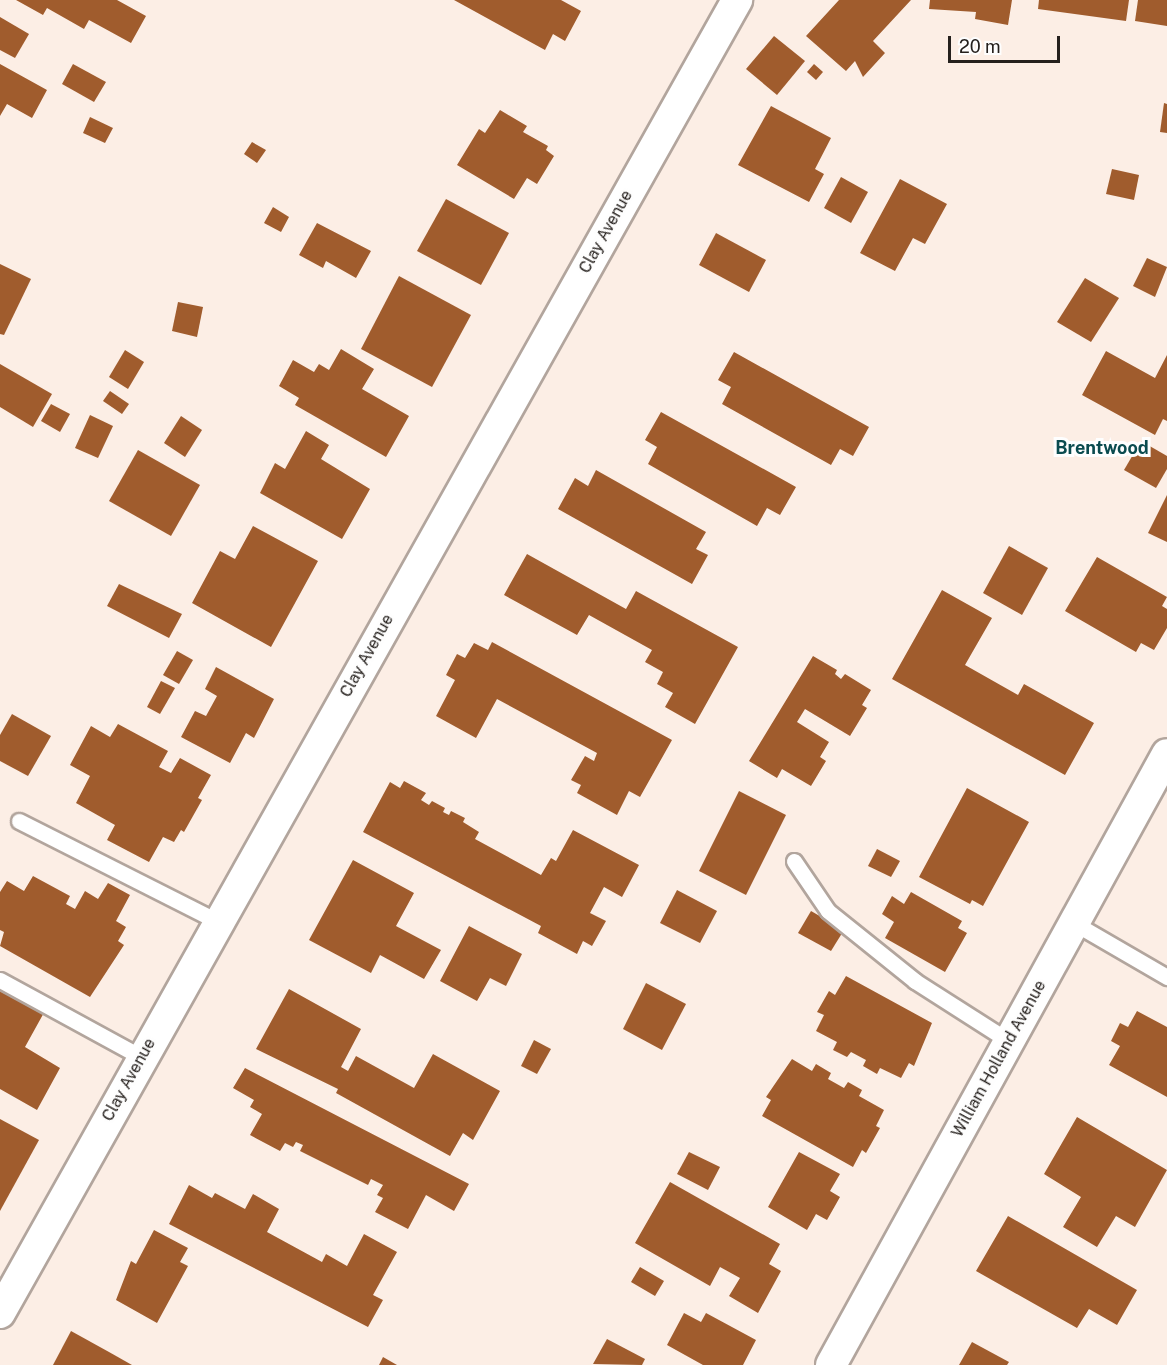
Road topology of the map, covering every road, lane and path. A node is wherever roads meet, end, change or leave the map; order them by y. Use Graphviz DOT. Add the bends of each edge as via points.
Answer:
graph roads {
  1 [pos="736,0"];
  2 [pos="1167,754"];
  3 [pos="19,821"];
  4 [pos="795,861"];
  5 [pos="217,921"];
  6 [pos="1074,923"];
  7 [pos="1167,977"];
  8 [pos="0,980"];
  9 [pos="1010,1041"];
  10 [pos="141,1058"];
  11 [pos="0,1313"];
  12 [pos="831,1365"];
  1 -- 5 [label="street, Clay Avenue"];
  2 -- 6 [label="street, William Holland Avenue"];
  3 -- 5 [label="lane"];
  4 -- 9 [label="lane" via="809,889 836,918 915,981"];
  5 -- 10 [label="street, Clay Avenue"];
  6 -- 7 [label="lane"];
  6 -- 9 [label="street, William Holland Avenue"];
  8 -- 10 [label="lane"];
  9 -- 12 [label="street, William Holland Avenue"];
  10 -- 11 [label="street, Clay Avenue"];
}
